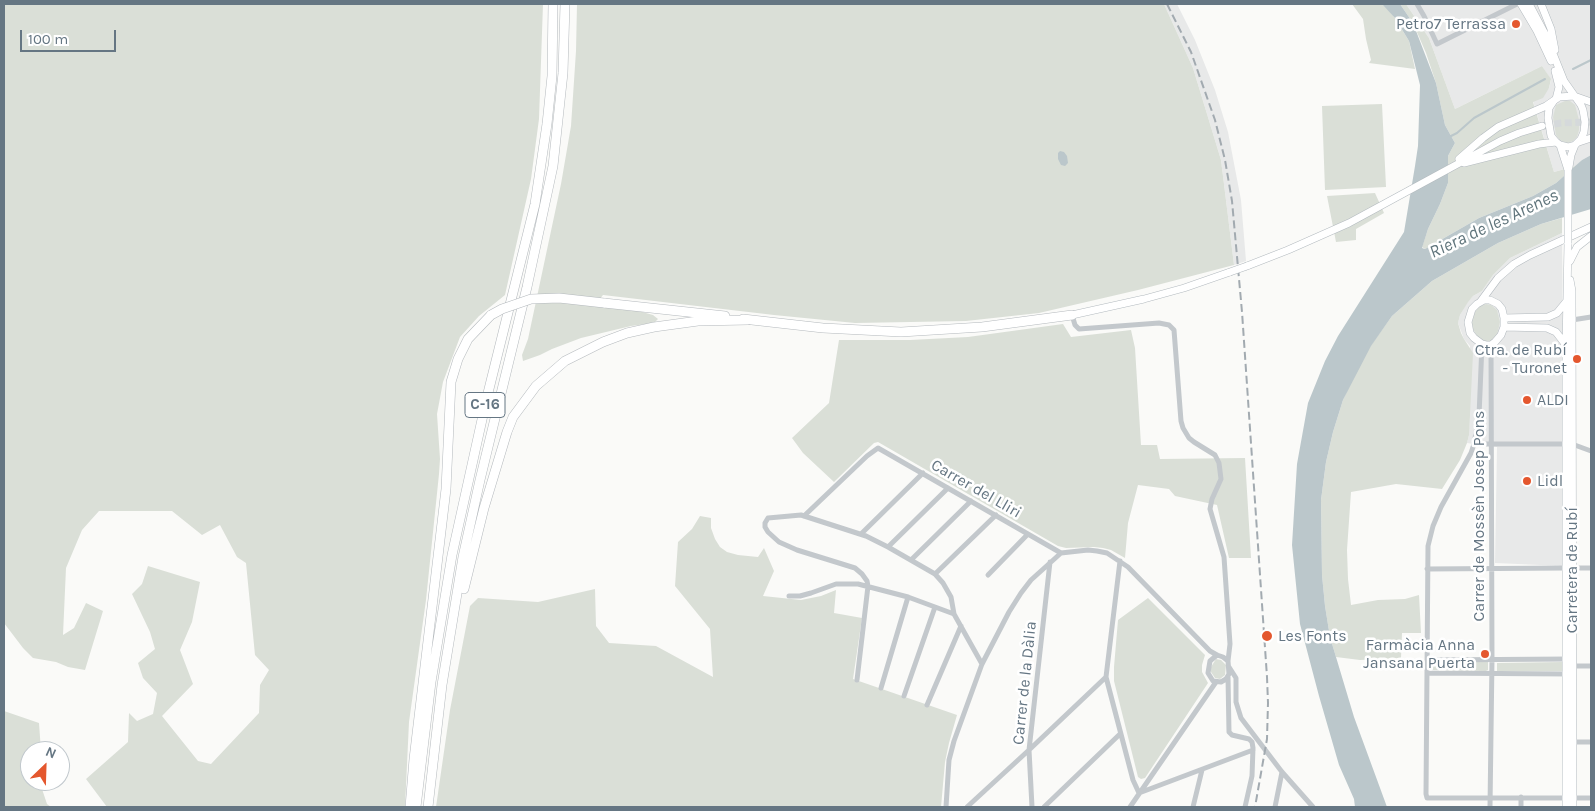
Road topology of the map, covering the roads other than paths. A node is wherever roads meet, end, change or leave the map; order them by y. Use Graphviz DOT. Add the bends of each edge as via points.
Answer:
graph roads {
  1 [pos="553,4"];
  2 [pos="565,4"];
  3 [pos="1416,4"];
  4 [pos="1517,4"];
  5 [pos="1521,4"];
  6 [pos="1529,4"];
  7 [pos="1541,4"];
  8 [pos="1557,63"];
  9 [pos="1573,97"];
  10 [pos="1554,101"];
  11 [pos="1591,102"];
  12 [pos="1542,126"];
  13 [pos="1591,138"];
  14 [pos="1558,144"];
  15 [pos="1576,144"];
  16 [pos="1476,153"];
  17 [pos="1450,168"];
  18 [pos="1568,170"];
  19 [pos="1591,227"];
  20 [pos="1591,236"];
  21 [pos="1569,264"];
  22 [pos="1568,273"];
  23 [pos="1496,282"];
  24 [pos="1567,298"];
  25 [pos="1481,301"];
  26 [pos="1498,304"];
  27 [pos="1072,315"];
  28 [pos="1591,316"];
  29 [pos="1504,318"];
  30 [pos="748,320"];
  31 [pos="1572,320"];
  32 [pos="1504,327"];
  33 [pos="1482,344"];
  34 [pos="1491,345"];
  35 [pos="1566,346"];
  36 [pos="1474,444"];
  37 [pos="1491,444"];
  38 [pos="1569,444"];
  39 [pos="1591,451"];
  40 [pos="923,473"];
  41 [pos="948,488"];
  42 [pos="971,501"];
  43 [pos="804,516"];
  44 [pos="996,516"];
  45 [pos="861,534"];
  46 [pos="1028,534"];
  47 [pos="888,547"];
  48 [pos="1061,553"];
  49 [pos="911,560"];
  50 [pos="1120,561"];
  51 [pos="1050,562"];
  52 [pos="1569,568"];
  53 [pos="1591,568"];
  54 [pos="1427,569"];
  55 [pos="1491,569"];
  56 [pos="935,574"];
  57 [pos="988,575"];
  58 [pos="868,586"];
  59 [pos="789,596"];
  60 [pos="908,597"];
  61 [pos="935,607"];
  62 [pos="954,614"];
  63 [pos="961,626"];
  64 [pos="449,640"];
  65 [pos="1217,655"];
  66 [pos="1492,659"];
  67 [pos="1427,660"];
  68 [pos="982,664"];
  69 [pos="1229,664"];
  70 [pos="1570,666"];
  71 [pos="1591,666"];
  72 [pos="1427,673"];
  73 [pos="1491,674"];
  74 [pos="1228,676"];
  75 [pos="1106,677"];
  76 [pos="857,680"];
  77 [pos="1216,682"];
  78 [pos="881,688"];
  79 [pos="904,696"];
  80 [pos="927,705"];
  81 [pos="1120,734"];
  82 [pos="1572,742"];
  83 [pos="1591,742"];
  84 [pos="1030,750"];
  85 [pos="1254,750"];
  86 [pos="1202,770"];
  87 [pos="1282,772"];
  88 [pos="1139,794"];
  89 [pos="1490,797"];
  90 [pos="1521,798"];
  91 [pos="1569,798"];
  92 [pos="1591,798"];
  93 [pos="410,807"];
  94 [pos="416,807"];
  95 [pos="428,807"];
  96 [pos="946,807"];
  97 [pos="966,807"];
  98 [pos="1032,807"];
  99 [pos="1044,807"];
  100 [pos="1130,807"];
  101 [pos="1193,807"];
  102 [pos="1245,807"];
  103 [pos="1275,807"];
  104 [pos="1313,807"];
  105 [pos="1490,807"];
  106 [pos="1521,807"];
  107 [pos="1566,807"];
  108 [pos="1572,807"];
  1 -- 94 [label="highway, C-16" via="552,76 536,204 487,397 452,555 431,682"];
  2 -- 64 [label="highway, C-16" via="563,73 553,166 478,489"];
  3 -- 4 [label="street" via="1437,44"];
  5 -- 10 [label="main road" via="1553,64 1559,83"];
  6 -- 8 [label="main road"];
  7 -- 8 [label="main road" via="1551,28"];
  8 -- 9 [label="main road"];
  9 -- 10 [label="main road" via="1559,97"];
  9 -- 11 [label="main road"];
  9 -- 15 [label="main road" via="1581,104 1584,122 1582,136"];
  10 -- 14 [label="main road" via="1548,118 1550,131"];
  10 -- 16 [label="main road" via="1498,127"];
  12 -- 16 [label="main road" via="1510,136"];
  13 -- 15 [label="main road"];
  14 -- 15 [label="main road" via="1568,147"];
  14 -- 16 [label="main road"];
  14 -- 18 [label="main road"];
  15 -- 18 [label="main road"];
  16 -- 17 [label="main road"];
  16 -- 17 [label="main road"];
  17 -- 27 [label="main road, bridge" via="1325,234 1247,266 1184,288"];
  18 -- 21 [label="main road, Carretera de Rubí, bridge"];
  19 -- 23 [label="main road" via="1518,261"];
  20 -- 21 [label="main road" via="1577,247"];
  21 -- 22 [label="main road, Carretera de Rubí"];
  22 -- 24 [label="main road, Carretera de Rubí"];
  22 -- 31 [label="main road, Carretera de Rubí"];
  23 -- 25 [label="main road"];
  23 -- 26 [label="main road"];
  24 -- 29 [label="main road" via="1557,313 1548,317"];
  24 -- 31 [label="main road"];
  24 -- 35 [label="main road, Carretera de Rubí"];
  25 -- 26 [label="main road" via="1490,300"];
  25 -- 33 [label="main road" via="1472,309 1468,322 1470,333"];
  26 -- 29 [label="main road"];
  27 -- 30 [label="highway" via="982,327 901,332"];
  27 -- 69 [label="street" via="1079,329 1159,323 1172,327 1183,428 1194,442 1215,455 1219,463 1221,479 1210,510 1224,557"];
  28 -- 31 [label="street"];
  29 -- 32 [label="main road"];
  30 -- 64 [label="highway" via="678,323 627,333 565,361 536,386 513,417 507,432"];
  30 -- 93 [label="highway, bridge" via="558,298 531,299 502,309 468,339 451,382 447,481"];
  31 -- 38 [label="main road, Carretera de Rubí"];
  32 -- 34 [label="main road" via="1498,340"];
  32 -- 35 [label="main road" via="1547,328 1556,332"];
  33 -- 34 [label="main road"];
  33 -- 36 [label="street" via="1479,416"];
  34 -- 37 [label="street, Carrer de Mossèn Josep Pons"];
  35 -- 38 [label="main road, Carretera de Rubí"];
  36 -- 37 [label="street"];
  36 -- 54 [label="street" via="1433,526"];
  37 -- 38 [label="street"];
  37 -- 55 [label="street, Carrer de Mossèn Josep Pons"];
  38 -- 39 [label="street"];
  38 -- 52 [label="main road, Carretera de Rubí"];
  40 -- 41 [label="street, Carrer del Lliri"];
  40 -- 43 [label="street, Carrer del Lliri" via="878,448"];
  40 -- 45 [label="street"];
  41 -- 42 [label="street, Carrer del Lliri"];
  41 -- 47 [label="street"];
  42 -- 44 [label="street, Carrer del Lliri"];
  42 -- 49 [label="street"];
  43 -- 45 [label="street"];
  43 -- 58 [label="street" via="768,518 765,527 773,537 792,548 854,568"];
  44 -- 46 [label="street, Carrer del Lliri"];
  44 -- 56 [label="street"];
  45 -- 47 [label="street"];
  46 -- 48 [label="street, Carrer del Lliri"];
  46 -- 57 [label="street"];
  47 -- 49 [label="street"];
  48 -- 50 [label="street" via="1097,551"];
  48 -- 51 [label="street"];
  49 -- 56 [label="street"];
  50 -- 65 [label="street"];
  50 -- 75 [label="street"];
  51 -- 68 [label="street" via="1021,593"];
  51 -- 84 [label="street, Carrer de la Dàlia"];
  52 -- 53 [label="street"];
  52 -- 55 [label="street"];
  52 -- 70 [label="main road, Carretera de Rubí"];
  54 -- 55 [label="street"];
  54 -- 67 [label="street"];
  55 -- 66 [label="street, Carrer de Mossèn Josep Pons"];
  56 -- 62 [label="street" via="951,596"];
  58 -- 59 [label="street" via="836,584 800,596"];
  58 -- 60 [label="street"];
  58 -- 76 [label="street"];
  60 -- 61 [label="street"];
  60 -- 78 [label="street"];
  61 -- 62 [label="street"];
  61 -- 79 [label="street"];
  62 -- 63 [label="street"];
  63 -- 68 [label="street"];
  63 -- 80 [label="street"];
  64 -- 95 [label="highway, C-16"];
  65 -- 69 [label="street"];
  65 -- 77 [label="street" via="1210,661 1208,669 1209,676"];
  66 -- 67 [label="street"];
  66 -- 70 [label="street"];
  66 -- 73 [label="street, Carrer de Mossèn Josep Pons"];
  67 -- 72 [label="street"];
  68 -- 96 [label="street" via="952,747"];
  69 -- 74 [label="street"];
  69 -- 87 [label="street" via="1236,678 1236,702 1241,718"];
  70 -- 71 [label="street"];
  70 -- 73 [label="street"];
  70 -- 82 [label="main road"];
  70 -- 91 [label="main road"];
  72 -- 73 [label="street"];
  72 -- 89 [label="street" via="1427,798"];
  73 -- 89 [label="street, Carrer de Mossèn Josep Pons"];
  74 -- 77 [label="street"];
  74 -- 85 [label="street" via="1229,732 1249,739"];
  75 -- 81 [label="street"];
  75 -- 84 [label="street"];
  77 -- 88 [label="street"];
  81 -- 88 [label="street"];
  81 -- 99 [label="street"];
  82 -- 83 [label="street"];
  82 -- 91 [label="main road"];
  84 -- 97 [label="street"];
  84 -- 98 [label="street, Carrer de la Dàlia"];
  85 -- 86 [label="street"];
  85 -- 102 [label="street"];
  86 -- 88 [label="street"];
  86 -- 101 [label="street"];
  87 -- 103 [label="street"];
  87 -- 104 [label="street"];
  88 -- 100 [label="street"];
  89 -- 90 [label="street"];
  89 -- 105 [label="street, Carrer de Mossèn Josep Pons"];
  90 -- 91 [label="street"];
  90 -- 106 [label="street"];
  91 -- 92 [label="street"];
  91 -- 107 [label="main road"];
  91 -- 108 [label="main road"];
}
